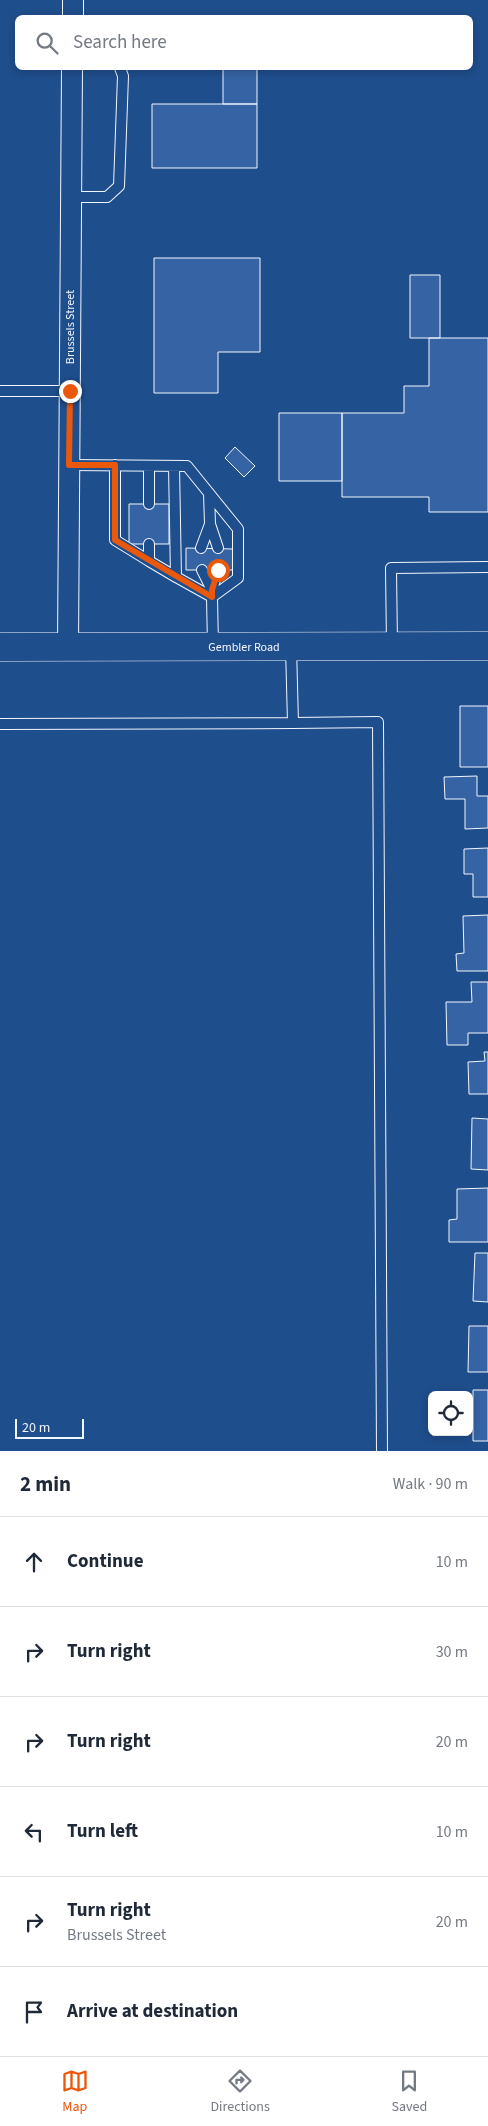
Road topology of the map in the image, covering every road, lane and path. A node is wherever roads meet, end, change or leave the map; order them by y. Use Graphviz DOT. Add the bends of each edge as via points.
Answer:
graph roads {
  1 [pos="73,0"];
  2 [pos="73,15"];
  3 [pos="72,70"];
  4 [pos="121,70"];
  5 [pos="71,197"];
  6 [pos="0,391"];
  7 [pos="70,391"];
  8 [pos="69,465"];
  9 [pos="115,465"];
  10 [pos="148,466"];
  11 [pos="174,466"];
  12 [pos="209,493"];
  13 [pos="148,504"];
  14 [pos="210,524"];
  15 [pos="149,544"];
  16 [pos="201,548"];
  17 [pos="218,548"];
  18 [pos="149,560"];
  19 [pos="488,567"];
  20 [pos="202,570"];
  21 [pos="218,570"];
  22 [pos="176,577"];
  23 [pos="212,594"];
  24 [pos="291,646"];
  25 [pos="392,646"];
  26 [pos="488,646"];
  27 [pos="0,647"];
  28 [pos="68,647"];
  29 [pos="213,647"];
  30 [pos="293,723"];
  31 [pos="0,724"];
  32 [pos="382,1451"];
  1 -- 2 [label="street"];
  3 -- 5 [label="street, Brussels Street"];
  4 -- 5 [label="lane" via="119,186 108,197"];
  5 -- 7 [label="street, Brussels Street"];
  6 -- 7 [label="lane"];
  7 -- 8 [label="street, Brussels Street"];
  8 -- 9 [label="lane"];
  8 -- 28 [label="street, Brussels Street"];
  9 -- 10 [label="lane"];
  9 -- 18 [label="lane" via="115,540"];
  10 -- 11 [label="lane"];
  10 -- 13 [label="lane"];
  11 -- 12 [label="lane" via="187,466"];
  11 -- 22 [label="lane"];
  12 -- 14 [label="lane"];
  12 -- 23 [label="lane" via="238,529 238,578"];
  14 -- 16 [label="lane"];
  14 -- 17 [label="lane"];
  15 -- 18 [label="lane"];
  18 -- 22 [label="lane"];
  19 -- 25 [label="lane" via="391,568"];
  20 -- 23 [label="lane"];
  21 -- 23 [label="lane"];
  22 -- 23 [label="lane"];
  23 -- 29 [label="lane"];
  24 -- 25 [label="main road, Gembler Road"];
  24 -- 29 [label="main road, Gembler Road"];
  24 -- 30 [label="lane"];
  25 -- 26 [label="main road, Gembler Road"];
  27 -- 28 [label="main road, Gembler Road"];
  28 -- 29 [label="main road, Gembler Road"];
  30 -- 31 [label="lane"];
  30 -- 32 [label="lane" via="378,722"];
}
